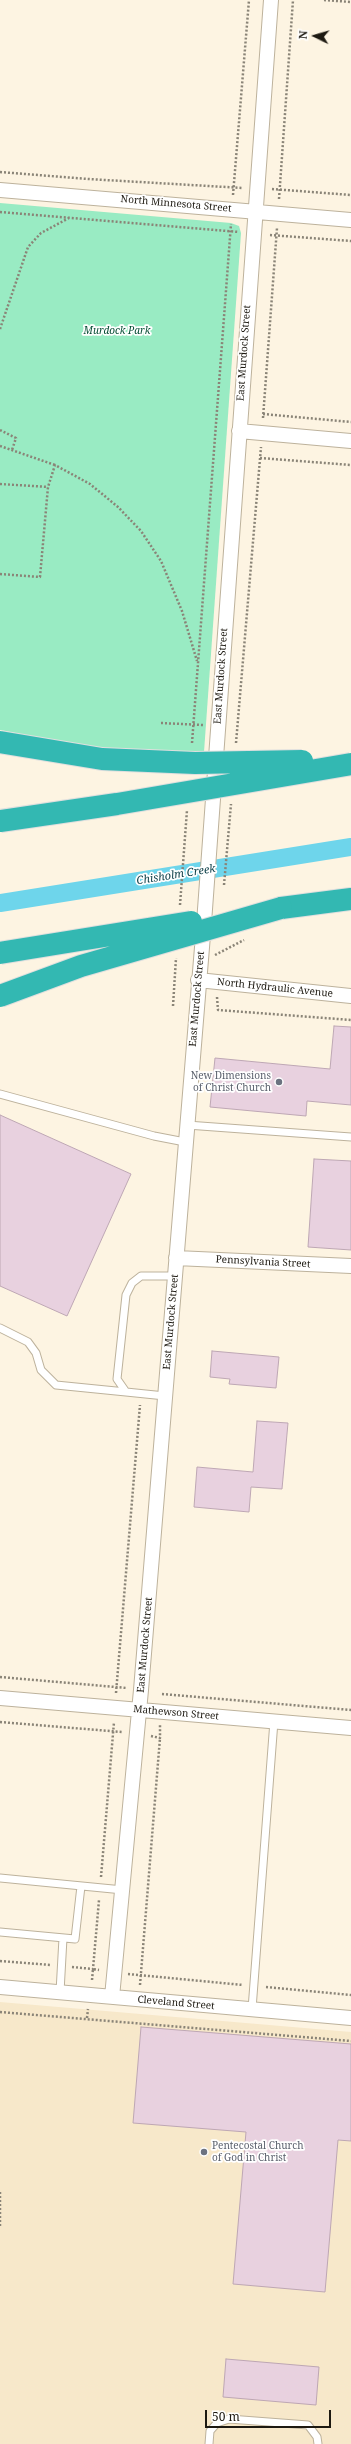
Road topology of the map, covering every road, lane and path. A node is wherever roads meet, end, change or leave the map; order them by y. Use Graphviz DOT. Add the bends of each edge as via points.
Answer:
graph roads {
  1 [pos="249,0"];
  2 [pos="271,0"];
  3 [pos="293,0"];
  4 [pos="324,0"];
  5 [pos="351,2"];
  6 [pos="0,172"];
  7 [pos="234,187"];
  8 [pos="256,188"];
  9 [pos="0,190"];
  10 [pos="280,190"];
  11 [pos="351,195"];
  12 [pos="232,209"];
  13 [pos="254,211"];
  14 [pos="0,212"];
  15 [pos="278,213"];
  16 [pos="70,218"];
  17 [pos="351,220"];
  18 [pos="230,232"];
  19 [pos="252,233"];
  20 [pos="276,235"];
  21 [pos="351,241"];
  22 [pos="0,329"];
  23 [pos="263,414"];
  24 [pos="351,422"];
  25 [pos="0,430"];
  26 [pos="239,431"];
  27 [pos="262,433"];
  28 [pos="351,441"];
  29 [pos="0,446"];
  30 [pos="12,450"];
  31 [pos="260,458"];
  32 [pos="55,465"];
  33 [pos="351,465"];
  34 [pos="0,484"];
  35 [pos="48,487"];
  36 [pos="0,574"];
  37 [pos="198,663"];
  38 [pos="161,723"];
  39 [pos="194,725"];
  40 [pos="205,726"];
  41 [pos="0,742"];
  42 [pos="236,745"];
  43 [pos="192,746"];
  44 [pos="351,760"];
  45 [pos="351,764"];
  46 [pos="231,799"];
  47 [pos="0,821"];
  48 [pos="185,836"];
  49 [pos="224,889"];
  50 [pos="351,899"];
  51 [pos="281,908"];
  52 [pos="180,911"];
  53 [pos="218,948"];
  54 [pos="0,953"];
  55 [pos="198,980"];
  56 [pos="217,982"];
  57 [pos="0,996"];
  58 [pos="351,996"];
  59 [pos="351,1020"];
  60 [pos="0,1094"];
  61 [pos="187,1126"];
  62 [pos="351,1137"];
  63 [pos="185,1142"];
  64 [pos="176,1258"];
  65 [pos="351,1266"];
  66 [pos="174,1276"];
  67 [pos="0,1328"];
  68 [pos="126,1392"];
  69 [pos="165,1396"];
  70 [pos="0,1677"];
  71 [pos="117,1686"];
  72 [pos="162,1694"];
  73 [pos="0,1698"];
  74 [pos="140,1709"];
  75 [pos="351,1710"];
  76 [pos="274,1721"];
  77 [pos="351,1728"];
  78 [pos="160,1738"];
  79 [pos="0,1878"];
  80 [pos="80,1886"];
  81 [pos="123,1890"];
  82 [pos="0,1932"];
  83 [pos="63,1938"];
  84 [pos="0,1987"];
  85 [pos="60,1992"];
  86 [pos="112,1997"];
  87 [pos="139,1999"];
  88 [pos="252,2009"];
  89 [pos="0,2012"];
  90 [pos="351,2018"];
  91 [pos="351,2041"];
  92 [pos="0,2192"];
  93 [pos="0,2227"];
  94 [pos="209,2444"];
  95 [pos="318,2444"];
  1 -- 7 [label="path"];
  2 -- 8 [label="street, East Murdock Street"];
  3 -- 10 [label="path"];
  4 -- 5 [label="path"];
  6 -- 7 [label="path"];
  7 -- 8 [label="path"];
  7 -- 12 [label="path"];
  8 -- 10 [label="path"];
  8 -- 13 [label="street, East Murdock Street"];
  9 -- 12 [label="street, North Minnesota Street"];
  10 -- 11 [label="path"];
  10 -- 15 [label="path"];
  12 -- 13 [label="street, North Minnesota Street"];
  12 -- 18 [label="path"];
  13 -- 15 [label="street, North Minnesota Street"];
  13 -- 19 [label="street, East Murdock Street"];
  14 -- 16 [label="path"];
  15 -- 17 [label="street, North Minnesota Street"];
  15 -- 20 [label="path"];
  16 -- 18 [label="path"];
  16 -- 22 [label="path" via="41,233 28,247"];
  18 -- 19 [label="path"];
  18 -- 37 [label="path"];
  19 -- 20 [label="path"];
  19 -- 26 [label="street, East Murdock Street"];
  20 -- 21 [label="path"];
  20 -- 23 [label="path"];
  23 -- 24 [label="path"];
  23 -- 27 [label="path"];
  25 -- 30 [label="path" via="16,438"];
  26 -- 27 [label="street"];
  26 -- 55 [label="street, East Murdock Street"];
  27 -- 28 [label="street"];
  27 -- 31 [label="path"];
  29 -- 30 [label="path"];
  30 -- 32 [label="path"];
  31 -- 33 [label="path"];
  31 -- 42 [label="path"];
  32 -- 35 [label="path"];
  32 -- 37 [label="path" via="90,484 118,507 141,531 161,561 182,611"];
  34 -- 35 [label="path"];
  35 -- 36 [label="path" via="40,577"];
  37 -- 39 [label="path"];
  38 -- 39 [label="path"];
  39 -- 40 [label="path"];
  39 -- 43 [label="path"];
  41 -- 44 [label="highway, bridge" via="102,759 163,763"];
  45 -- 47 [label="highway, bridge"];
  46 -- 49 [label="path"];
  48 -- 52 [label="path"];
  50 -- 51 [label="highway"];
  51 -- 54 [label="highway, bridge"];
  51 -- 57 [label="highway, bridge" via="81,966"];
  53 -- 56 [label="path"];
  55 -- 56 [label="street, North Hydraulic Avenue"];
  55 -- 61 [label="street, East Murdock Street"];
  56 -- 58 [label="street, North Hydraulic Avenue"];
  56 -- 59 [label="path" via="218,1010"];
  60 -- 63 [label="lane"];
  61 -- 62 [label="lane"];
  61 -- 63 [label="street, East Murdock Street"];
  63 -- 64 [label="street, East Murdock Street"];
  64 -- 65 [label="street, Pennsylvania Street"];
  64 -- 66 [label="street, East Murdock Street"];
  66 -- 68 [label="lane" via="141,1276 132,1283 126,1295 117,1380"];
  66 -- 69 [label="street, East Murdock Street"];
  67 -- 68 [label="lane" via="28,1342 36,1353 41,1370 56,1385"];
  68 -- 69 [label="lane"];
  69 -- 74 [label="street, East Murdock Street"];
  70 -- 71 [label="path"];
  72 -- 75 [label="path"];
  73 -- 74 [label="street, Mathewson Street"];
  74 -- 76 [label="street, Mathewson Street"];
  74 -- 81 [label="street, East Murdock Street"];
  76 -- 77 [label="street, Mathewson Street"];
  76 -- 88 [label="lane"];
  78 -- 87 [label="path"];
  79 -- 80 [label="lane"];
  80 -- 81 [label="lane"];
  80 -- 83 [label="lane" via="75,1939"];
  81 -- 86 [label="street, East Murdock Street"];
  82 -- 83 [label="lane"];
  83 -- 85 [label="lane"];
  84 -- 85 [label="street, Cleveland Street"];
  85 -- 86 [label="street, Cleveland Street"];
  86 -- 87 [label="street, Cleveland Street"];
  87 -- 88 [label="street, Cleveland Street"];
  88 -- 90 [label="street, Cleveland Street"];
  89 -- 91 [label="path"];
  92 -- 93 [label="path"];
  94 -- 95 [label="lane" via="210,2431 217,2423 229,2419 308,2425 317,2437"];
}
